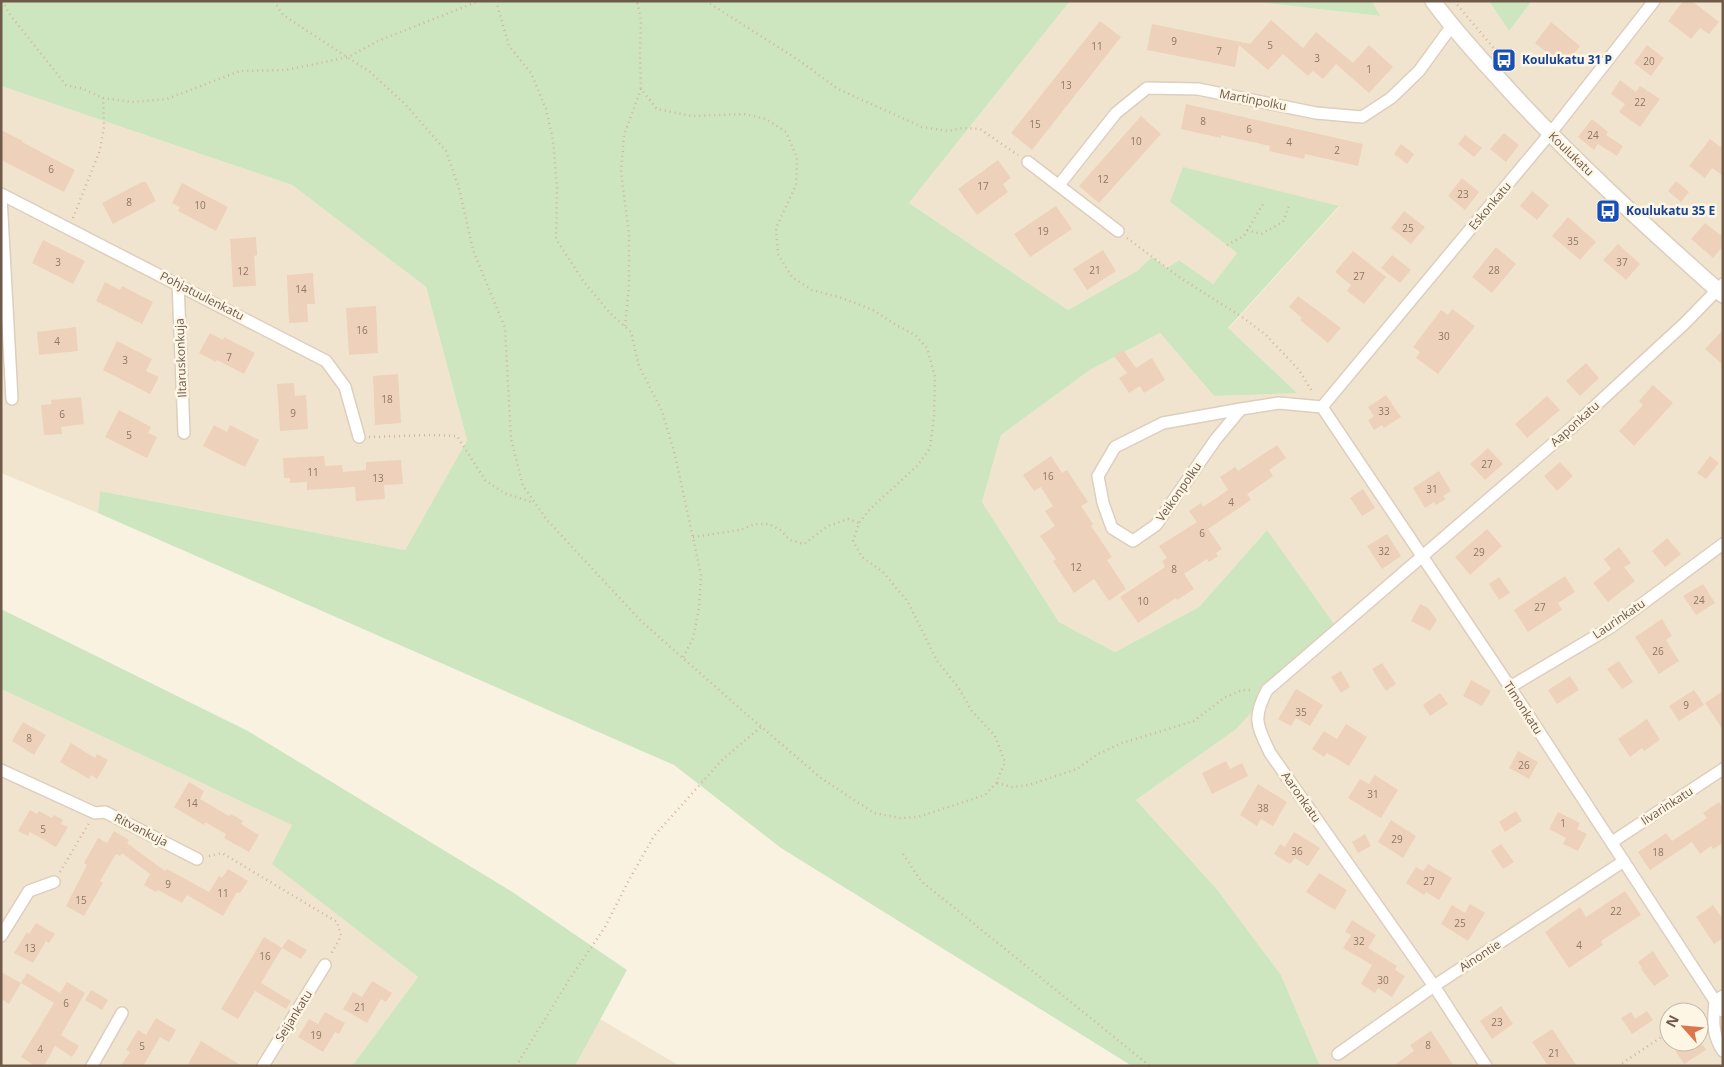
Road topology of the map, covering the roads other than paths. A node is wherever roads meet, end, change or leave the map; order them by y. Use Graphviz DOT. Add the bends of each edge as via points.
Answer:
graph roads {
  1 [pos="1432,1"];
  2 [pos="1654,1"];
  3 [pos="1451,27"];
  4 [pos="1550,134"];
  5 [pos="1028,162"];
  6 [pos="1060,185"];
  7 [pos="1,195"];
  8 [pos="1118,231"];
  9 [pos="178,284"];
  10 [pos="1721,290"];
  11 [pos="12,399"];
  12 [pos="1322,407"];
  13 [pos="1241,409"];
  14 [pos="184,433"];
  15 [pos="359,437"];
  16 [pos="1723,544"];
  17 [pos="1423,558"];
  18 [pos="1510,687"];
  19 [pos="1723,769"];
  20 [pos="1,770"];
  21 [pos="1612,842"];
  22 [pos="198,859"];
  23 [pos="1624,861"];
  24 [pos="54,882"];
  25 [pos="1,936"];
  26 [pos="325,965"];
  27 [pos="1434,986"];
  28 [pos="1719,998"];
  29 [pos="1723,1011"];
  30 [pos="122,1013"];
  31 [pos="1723,1051"];
  32 [pos="1338,1054"];
  33 [pos="92,1066"];
  34 [pos="263,1066"];
  35 [pos="1486,1066"];
  1 -- 3 [label="street, Koulukatu"];
  2 -- 4 [label="street, Eskonkatu"];
  3 -- 4 [label="street, Koulukatu"];
  3 -- 6 [label="street, Martinpolku" via="1419,71 1391,98 1362,117 1316,113 1198,89 1147,88 1116,113"];
  4 -- 10 [label="street, Koulukatu"];
  4 -- 12 [label="street, Eskonkatu"];
  5 -- 6 [label="street"];
  6 -- 8 [label="street"];
  7 -- 9 [label="street, Pohjatuulenkatu"];
  7 -- 11 [label="street"];
  9 -- 14 [label="street, Iltaruskonkuja"];
  9 -- 15 [label="street, Pohjatuulenkatu" via="326,361 344,386"];
  10 -- 17 [label="street, Aaponkatu"];
  12 -- 13 [label="street, Veikonpolku" via="1279,403"];
  12 -- 17 [label="street, Timonkatu"];
  13 -- 13 [label="street, Veikonpolku" via="1156,525 1134,541 1112,528 1098,476 1115,447 1162,423"];
  16 -- 18 [label="street, Laurinkatu" via="1611,626"];
  17 -- 18 [label="street, Timonkatu"];
  17 -- 27 [label="street, Aaronkatu" via="1267,690 1256,718 1270,753"];
  18 -- 21 [label="street, Timonkatu"];
  19 -- 21 [label="street, Iivarinkatu"];
  20 -- 22 [label="street, Ritvankuja" via="95,814 106,812"];
  21 -- 23 [label="street, Timonkatu"];
  23 -- 27 [label="street, Ainontie"];
  23 -- 28 [label="street, Timonkatu"];
  24 -- 25 [label="street" via="29,891"];
  26 -- 34 [label="street, Seijankatu"];
  27 -- 32 [label="street, Ainontie"];
  27 -- 35 [label="street, Aaronkatu"];
  28 -- 29 [label="street, Timonkatu"];
  28 -- 31 [label="street" via="1713,1025"];
  30 -- 33 [label="street"];
}
